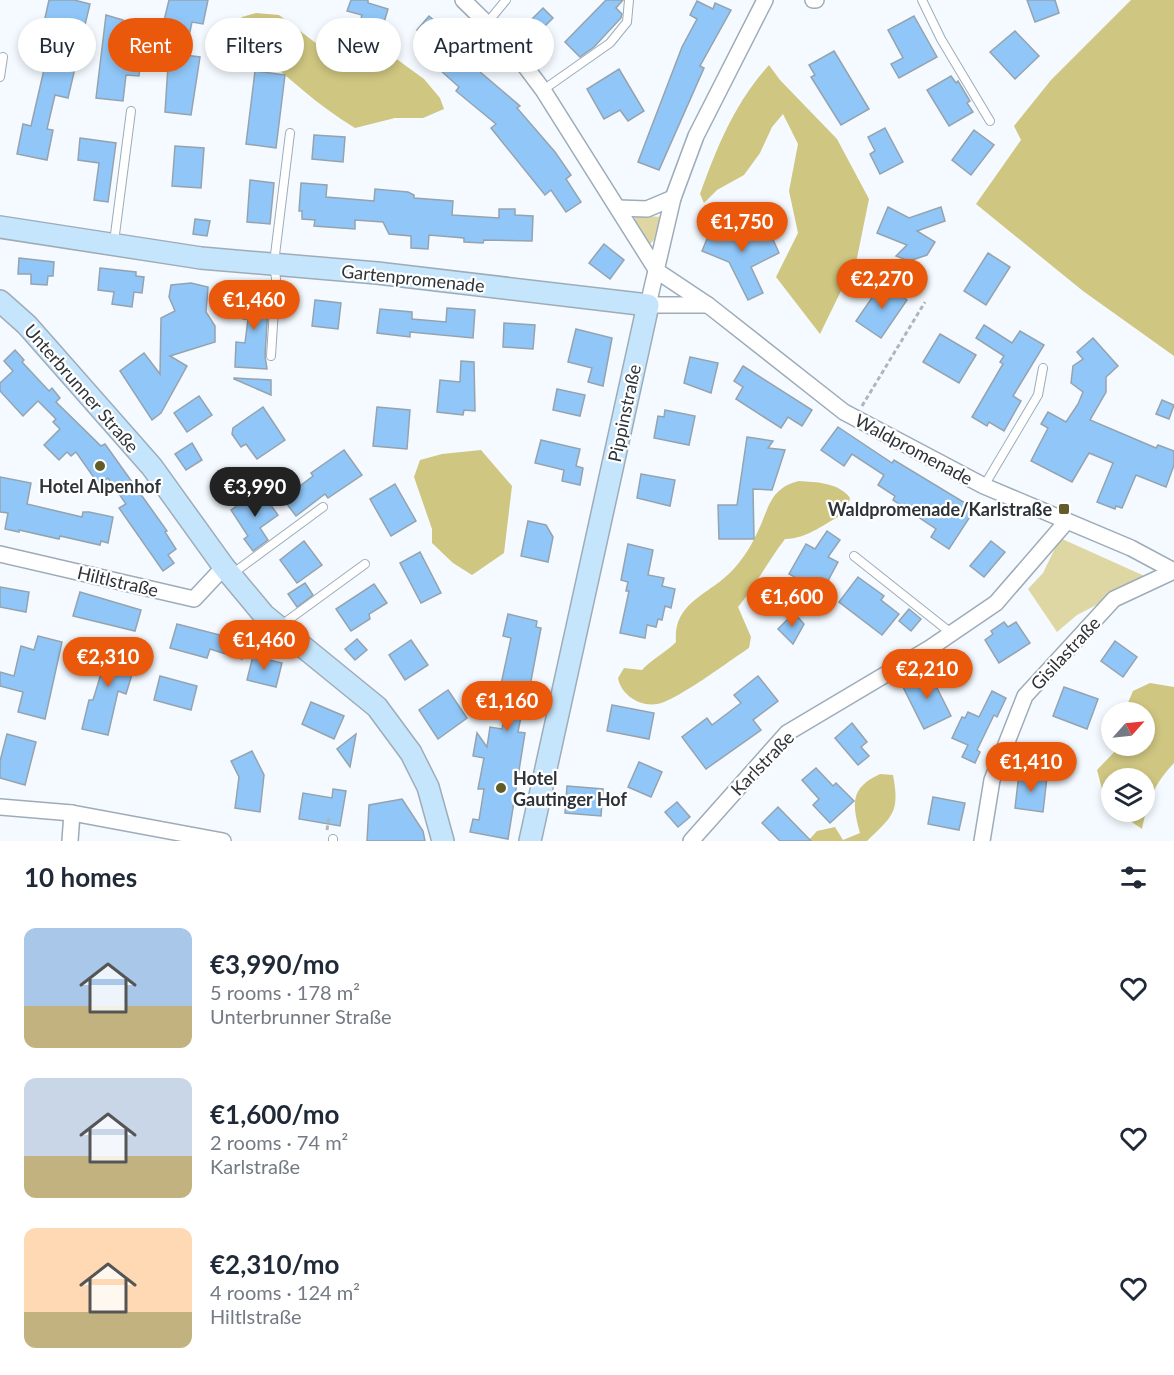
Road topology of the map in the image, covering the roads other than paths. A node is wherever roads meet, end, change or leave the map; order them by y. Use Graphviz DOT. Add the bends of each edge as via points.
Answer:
graph roads {
  1 [pos="463,0"];
  2 [pos="506,0"];
  3 [pos="629,0"];
  4 [pos="765,0"];
  5 [pos="922,0"];
  6 [pos="481,18"];
  7 [pos="492,18"];
  8 [pos="3,57"];
  9 [pos="530,72"];
  10 [pos="0,77"];
  11 [pos="543,90"];
  12 [pos="131,111"];
  13 [pos="990,121"];
  14 [pos="290,133"];
  15 [pos="673,198"];
  16 [pos="618,208"];
  17 [pos="0,227"];
  18 [pos="113,246"];
  19 [pos="274,263"];
  20 [pos="657,270"];
  21 [pos="0,301"];
  22 [pos="648,305"];
  23 [pos="708,305"];
  24 [pos="272,356"];
  25 [pos="1043,368"];
  26 [pos="984,486"];
  27 [pos="323,507"];
  28 [pos="1067,521"];
  29 [pos="0,554"];
  30 [pos="854,555"];
  31 [pos="365,564"];
  32 [pos="227,571"];
  33 [pos="1174,571"];
  34 [pos="279,627"];
  35 [pos="951,633"];
  36 [pos="0,807"];
  37 [pos="72,813"];
  38 [pos="70,841"];
  39 [pos="223,841"];
  40 [pos="443,841"];
  41 [pos="530,841"];
  42 [pos="691,841"];
  43 [pos="981,841"];
  1 -- 6 [label="street, Waldpromenade"];
  2 -- 7 [label="lane"];
  3 -- 11 [label="lane" via="627,22 610,43"];
  4 -- 15 [label="street, Pippinstraße" via="696,136"];
  5 -- 13 [label="lane"];
  8 -- 10 [label="lane"];
  9 -- 11 [label="street, Waldpromenade"];
  11 -- 16 [label="street, Waldpromenade"];
  12 -- 18 [label="lane"];
  14 -- 19 [label="lane"];
  15 -- 16 [label="street" via="647,209"];
  15 -- 20 [label="street, Pippinstraße"];
  16 -- 20 [label="street, Waldpromenade"];
  17 -- 18 [label="street, Gartenpromenade"];
  18 -- 19 [label="street, Gartenpromenade"];
  19 -- 22 [label="street, Gartenpromenade"];
  19 -- 24 [label="lane"];
  20 -- 22 [label="street, Pippinstraße"];
  20 -- 23 [label="street, Waldpromenade"];
  21 -- 32 [label="street, Unterbrunner Straße" via="27,325 152,467"];
  22 -- 23 [label="street"];
  22 -- 41 [label="street, Pippinstraße"];
  23 -- 26 [label="street, Waldpromenade" via="855,418"];
  25 -- 26 [label="lane" via="1038,394"];
  26 -- 28 [label="street, Waldpromenade"];
  27 -- 32 [label="lane"];
  28 -- 33 [label="street, Waldpromenade"];
  28 -- 35 [label="street, Karlstraße" via="996,603"];
  29 -- 32 [label="street, Hiltlstraße" via="194,599"];
  30 -- 35 [label="lane"];
  31 -- 34 [label="lane"];
  32 -- 34 [label="street, Unterbrunner Straße"];
  33 -- 43 [label="street, Gisilastraße" via="1114,599 1025,696 992,780"];
  34 -- 40 [label="street, Unterbrunner Straße" via="377,707 411,753 428,787"];
  35 -- 42 [label="street, Karlstraße" via="787,733"];
  36 -- 37 [label="street"];
  37 -- 38 [label="street"];
  37 -- 39 [label="street"];
}
